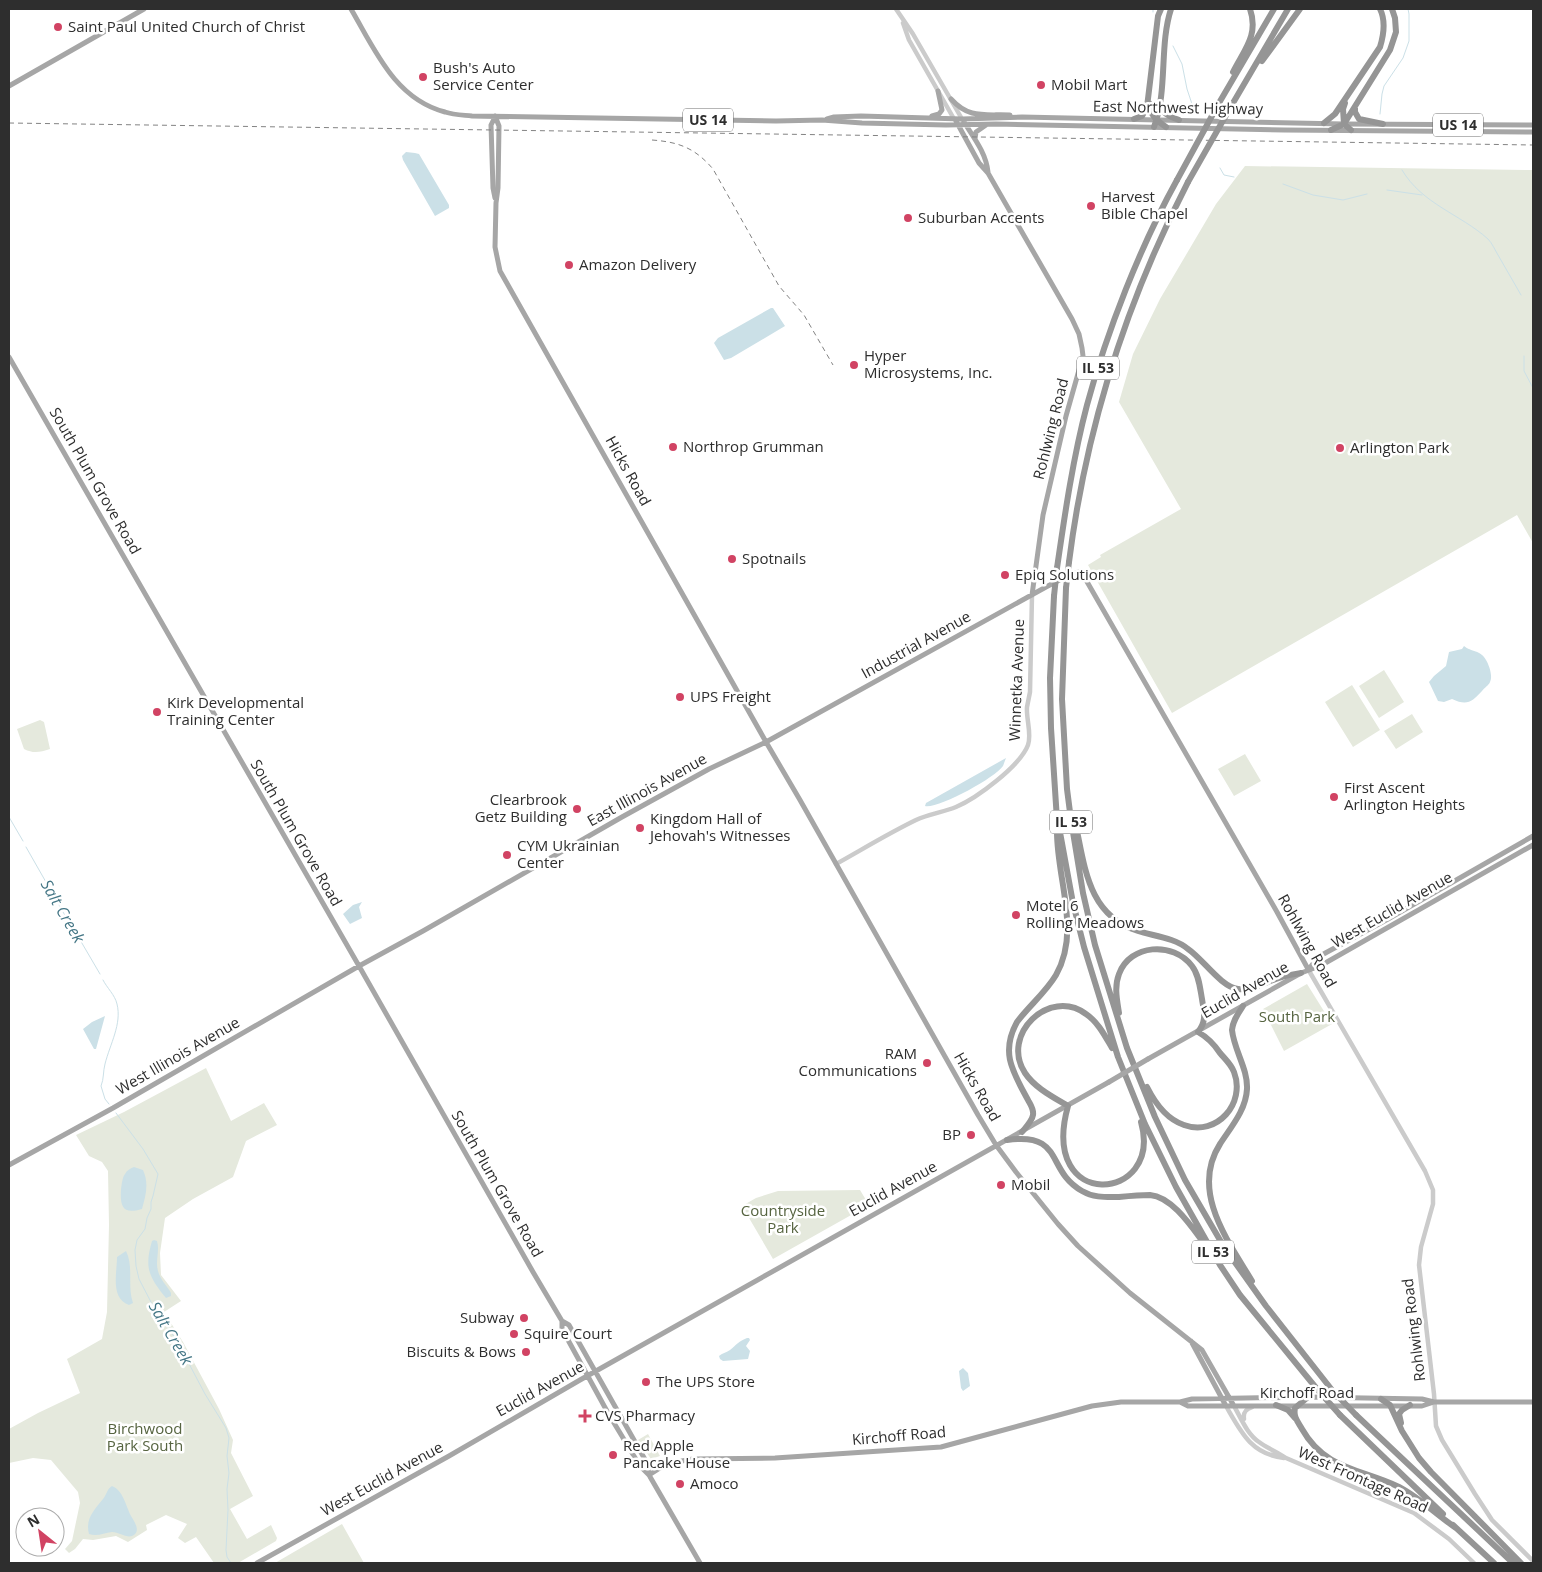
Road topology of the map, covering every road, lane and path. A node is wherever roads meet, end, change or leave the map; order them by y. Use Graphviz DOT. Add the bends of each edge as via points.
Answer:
graph roads {
  1 [pos="144,9"];
  2 [pos="351,9"];
  3 [pos="896,9"];
  4 [pos="1161,9"];
  5 [pos="1172,9"];
  6 [pos="1250,9"];
  7 [pos="1274,9"];
  8 [pos="1288,9"];
  9 [pos="1300,9"];
  10 [pos="1380,9"];
  11 [pos="1392,9"];
  12 [pos="901,17"];
  13 [pos="9,86"];
  14 [pos="1353,89"];
  15 [pos="1241,90"];
  16 [pos="938,91"];
  17 [pos="1226,92"];
  18 [pos="951,99"];
  19 [pos="1148,99"];
  20 [pos="1160,105"];
  21 [pos="1355,108"];
  22 [pos="495,116"];
  23 [pos="927,117"];
  24 [pos="1022,117"];
  25 [pos="822,120"];
  26 [pos="1134,120"];
  27 [pos="1179,120"];
  28 [pos="956,121"];
  29 [pos="963,121"];
  30 [pos="1324,123"];
  31 [pos="996,124"];
  32 [pos="1155,124"];
  33 [pos="1344,124"];
  34 [pos="1383,124"];
  35 [pos="1452,125"];
  36 [pos="1533,126"];
  37 [pos="1166,127"];
  38 [pos="1331,130"];
  39 [pos="1351,130"];
  40 [pos="1449,131"];
  41 [pos="1533,132"];
  42 [pos="975,139"];
  43 [pos="988,173"];
  44 [pos="9,357"];
  45 [pos="1080,572"];
  46 [pos="1032,595"];
  47 [pos="766,742"];
  48 [pos="1067,790"];
  49 [pos="1057,816"];
  50 [pos="1533,836"];
  51 [pos="1533,845"];
  52 [pos="836,864"];
  53 [pos="359,966"];
  54 [pos="1308,969"];
  55 [pos="1301,973"];
  56 [pos="1243,1006"];
  57 [pos="1198,1032"];
  58 [pos="1127,1048"];
  59 [pos="1118,1057"];
  60 [pos="1132,1063"];
  61 [pos="1134,1099"];
  62 [pos="1068,1106"];
  63 [pos="1022,1132"];
  64 [pos="1007,1140"];
  65 [pos="996,1145"];
  66 [pos="9,1166"];
  67 [pos="1220,1265"];
  68 [pos="1266,1306"];
  69 [pos="562,1321"];
  70 [pos="1190,1341"];
  71 [pos="596,1372"];
  72 [pos="588,1376"];
  73 [pos="1214,1384"];
  74 [pos="1308,1397"];
  75 [pos="1204,1398"];
  76 [pos="1222,1399"];
  77 [pos="1230,1399"];
  78 [pos="1381,1399"];
  79 [pos="1180,1402"];
  80 [pos="1434,1402"];
  81 [pos="1533,1402"];
  82 [pos="1261,1405"];
  83 [pos="1276,1405"];
  84 [pos="1390,1405"];
  85 [pos="1410,1405"];
  86 [pos="1226,1406"];
  87 [pos="1234,1406"];
  88 [pos="1297,1406"];
  89 [pos="1295,1418"];
  90 [pos="1244,1423"];
  91 [pos="490,1432"];
  92 [pos="1411,1444"];
  93 [pos="1286,1458"];
  94 [pos="649,1475"];
  95 [pos="1456,1528"];
  96 [pos="1533,1561"];
  97 [pos="257,1563"];
  98 [pos="700,1563"];
  99 [pos="1474,1563"];
  100 [pos="1494,1563"];
  101 [pos="1513,1563"];
  102 [pos="1521,1563"];
  1 -- 13 [label="main road"];
  2 -- 22 [label="main road, US 14" via="400,86 446,113"];
  3 -- 12 [label="street"];
  4 -- 19 [label="highway"];
  5 -- 20 [label="highway"];
  6 -- 17 [label="highway" via="1252,33"];
  7 -- 17 [label="highway, IL 53"];
  8 -- 15 [label="highway, IL 53"];
  9 -- 15 [label="highway"];
  10 -- 14 [label="highway" via="1383,39"];
  11 -- 21 [label="highway" via="1396,32 1392,45"];
  12 -- 16 [label="street" via="909,40"];
  12 -- 18 [label="street"];
  14 -- 30 [label="highway" via="1335,114"];
  14 -- 33 [label="highway" via="1343,109"];
  15 -- 48 [label="highway, IL 53, bridge" via="1188,182 1160,239 1125,322 1099,408 1068,562 1062,685"];
  16 -- 23 [label="main road" via="942,110"];
  16 -- 28 [label="street"];
  17 -- 49 [label="highway, IL 53, bridge" via="1163,205 1134,270 1084,418 1069,487 1054,596 1050,688"];
  18 -- 24 [label="main road" via="958,108 971,114"];
  18 -- 29 [label="street"];
  19 -- 26 [label="highway" via="1144,113"];
  19 -- 32 [label="highway"];
  20 -- 27 [label="highway" via="1164,113"];
  20 -- 32 [label="highway"];
  21 -- 33 [label="highway"];
  21 -- 34 [label="highway" via="1359,119"];
  22 -- 25 [label="main road, East Northwest Highway / US 14"];
  22 -- 47 [label="main road, Hicks Road" via="492,126 493,188 495,247 500,271"];
  23 -- 25 [label="main road, East Northwest Highway / US 14" via="834,116"];
  23 -- 28 [label="main road, East Northwest Highway / US 14"];
  24 -- 26 [label="main road, East Northwest Highway / US 14"];
  24 -- 29 [label="main road, East Northwest Highway / US 14"];
  25 -- 28 [label="main road, East Northwest Highway / US 14" via="862,123"];
  26 -- 32 [label="main road, East Northwest Highway / US 14"];
  27 -- 30 [label="main road, East Northwest Highway / US 14"];
  27 -- 32 [label="main road, East Northwest Highway / US 14"];
  28 -- 29 [label="main road, East Northwest Highway / US 14"];
  28 -- 43 [label="main road, Rohlwing Road"];
  29 -- 31 [label="main road, East Northwest Highway / US 14"];
  29 -- 42 [label="main road, Rohlwing Road"];
  30 -- 33 [label="main road, East Northwest Highway / US 14"];
  31 -- 32 [label="main road, East Northwest Highway / US 14"];
  31 -- 42 [label="main road" via="980,128"];
  32 -- 37 [label="highway"];
  33 -- 34 [label="main road, East Northwest Highway / US 14"];
  33 -- 38 [label="highway"];
  33 -- 39 [label="highway"];
  34 -- 35 [label="main road, East Northwest Highway / US 14"];
  35 -- 36 [label="main road, East Northwest Highway / US 14"];
  35 -- 40 [label="main road"];
  37 -- 38 [label="main road, East Northwest Highway / US 14"];
  38 -- 39 [label="main road, East Northwest Highway / US 14"];
  39 -- 40 [label="main road, East Northwest Highway / US 14"];
  40 -- 41 [label="main road, East Northwest Highway / US 14"];
  42 -- 43 [label="main road, Rohlwing Road" via="987,161"];
  43 -- 46 [label="main road, Rohlwing Road" via="1072,319 1082,348 1081,365 1043,515"];
  44 -- 53 [label="main road, South Plum Grove Road"];
  45 -- 46 [label="main road, Industrial Avenue"];
  45 -- 54 [label="main road, Rohlwing Road" via="1191,760"];
  46 -- 47 [label="main road, Industrial Avenue"];
  46 -- 52 [label="street, Winnetka Avenue" via="1027,748 1012,767 968,801 918,819"];
  47 -- 52 [label="main road, Hicks Road"];
  47 -- 53 [label="main road, East Illinois Avenue" via="704,772"];
  48 -- 55 [label="highway" via="1086,877 1099,903 1116,921 1127,928 1183,945 1238,990"];
  48 -- 58 [label="highway, IL 53" via="1089,921"];
  49 -- 59 [label="highway, IL 53" via="1084,947"];
  49 -- 63 [label="highway" via="1067,943 1055,976 1011,1034 1010,1065 1033,1110"];
  50 -- 54 [label="main road, West Euclid Avenue" via="1318,957"];
  51 -- 54 [label="main road, West Euclid Avenue" via="1320,966"];
  52 -- 65 [label="main road, Hicks Road"];
  53 -- 66 [label="main road, West Illinois Avenue"];
  53 -- 69 [label="main road, South Plum Grove Road"];
  54 -- 55 [label="main road, Euclid Avenue"];
  54 -- 80 [label="street, Rohlwing Road" via="1431,1183 1433,1204 1418,1265"];
  55 -- 56 [label="main road, Euclid Avenue"];
  56 -- 57 [label="main road, Euclid Avenue"];
  56 -- 68 [label="highway" via="1232,1023 1232,1030 1246,1075 1245,1101 1218,1147 1208,1182 1219,1223"];
  57 -- 58 [label="highway" via="1205,1015 1194,969 1174,952 1150,949 1129,960 1118,977 1116,994"];
  57 -- 60 [label="highway" via="1230,1064 1236,1081 1234,1103 1218,1122 1196,1128 1171,1118 1156,1102"];
  57 -- 62 [label="main road, Euclid Avenue, bridge"];
  58 -- 60 [label="highway, IL 53"];
  59 -- 61 [label="highway, IL 53"];
  59 -- 62 [label="highway" via="1097,1024 1082,1011 1059,1007 1034,1016 1020,1040 1020,1063 1032,1082"];
  60 -- 68 [label="highway, IL 53" via="1185,1180 1224,1247"];
  61 -- 62 [label="highway" via="1143,1129 1142,1157 1130,1175 1103,1185 1082,1179 1067,1160 1063,1140"];
  61 -- 67 [label="highway, IL 53" via="1176,1187"];
  62 -- 63 [label="main road, Euclid Avenue"];
  63 -- 64 [label="main road, Euclid Avenue"];
  64 -- 65 [label="main road, Euclid Avenue"];
  64 -- 67 [label="highway" via="1030,1138 1043,1144 1070,1183 1083,1192 1097,1197 1152,1195 1167,1202 1182,1214"];
  65 -- 70 [label="main road, Hicks Road" via="1078,1246"];
  65 -- 71 [label="main road, Euclid Avenue"];
  67 -- 95 [label="highway, IL 53, bridge" via="1340,1415"];
  68 -- 101 [label="highway, IL 53, bridge" via="1332,1390 1356,1415"];
  69 -- 71 [label="main road, South Plum Grove Road" via="569,1325"];
  69 -- 72 [label="main road, South Plum Grove Road" via="562,1329"];
  70 -- 73 [label="main road, West Frontage Road"];
  70 -- 77 [label="main road, West Frontage Road" via="1202,1350"];
  71 -- 72 [label="main road, Euclid Avenue"];
  71 -- 94 [label="main road, South Plum Grove Road" via="647,1463"];
  72 -- 91 [label="main road, Euclid Avenue"];
  72 -- 94 [label="main road, South Plum Grove Road" via="640,1466"];
  73 -- 75 [label="main road" via="1213,1392"];
  73 -- 76 [label="main road, West Frontage Road"];
  74 -- 77 [label="main road, Kirchoff Road"];
  74 -- 78 [label="main road, Kirchoff Road"];
  74 -- 88 [label="highway"];
  75 -- 76 [label="main road, Kirchoff Road"];
  75 -- 79 [label="main road, Kirchoff Road"];
  76 -- 77 [label="main road, Kirchoff Road"];
  76 -- 86 [label="main road, West Frontage Road"];
  77 -- 87 [label="main road, West Frontage Road"];
  78 -- 80 [label="main road, Kirchoff Road"];
  78 -- 84 [label="highway"];
  79 -- 86 [label="main road, Kirchoff Road" via="1188,1406"];
  79 -- 94 [label="main road, Kirchoff Road" via="1121,1402 1092,1406 941,1447 775,1458 694,1459 676,1462"];
  80 -- 81 [label="main road, Kirchoff Road"];
  80 -- 85 [label="main road, Kirchoff Road"];
  80 -- 96 [label="street, Rohlwing Road" via="1436,1426 1442,1440 1475,1494 1492,1520"];
  82 -- 83 [label="main road, Kirchoff Road"];
  82 -- 87 [label="main road, Kirchoff Road"];
  82 -- 90 [label="street" via="1246,1410"];
  83 -- 88 [label="main road, Kirchoff Road"];
  83 -- 89 [label="highway" via="1288,1410"];
  84 -- 85 [label="main road, Kirchoff Road"];
  84 -- 88 [label="main road, Kirchoff Road"];
  84 -- 92 [label="highway"];
  85 -- 92 [label="highway" via="1402,1410 1399,1417"];
  86 -- 87 [label="main road, Kirchoff Road"];
  86 -- 93 [label="street, West Frontage Road" via="1248,1442 1265,1454"];
  87 -- 90 [label="street, West Frontage Road"];
  88 -- 89 [label="highway"];
  89 -- 95 [label="highway" via="1313,1446 1337,1464 1412,1494"];
  90 -- 93 [label="street, West Frontage Road" via="1259,1442"];
  91 -- 97 [label="main road, West Euclid Avenue"];
  92 -- 102 [label="highway" via="1437,1479"];
  93 -- 99 [label="street, West Frontage Road" via="1414,1514"];
  94 -- 98 [label="main road, South Plum Grove Road"];
  95 -- 100 [label="highway, IL 53"];
}
